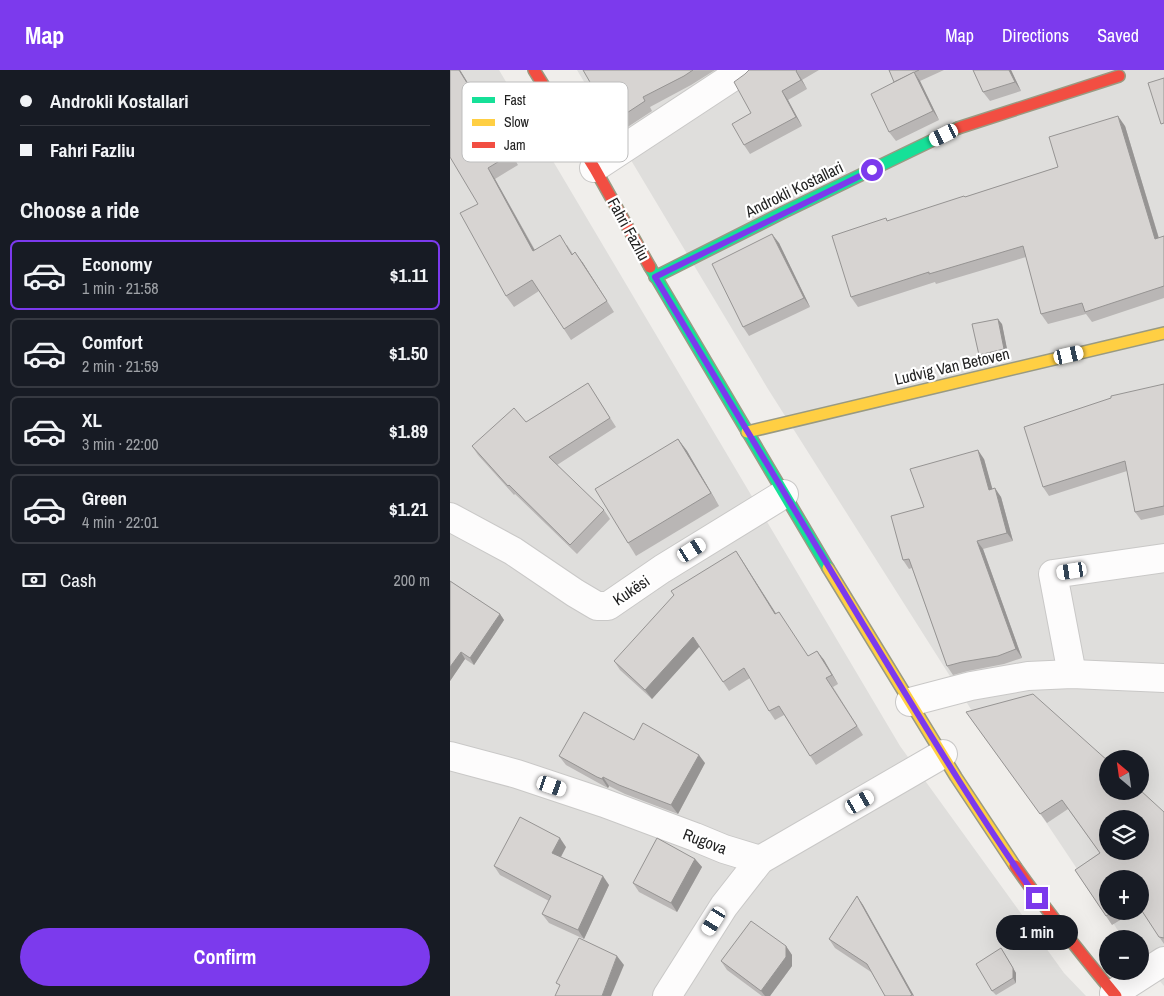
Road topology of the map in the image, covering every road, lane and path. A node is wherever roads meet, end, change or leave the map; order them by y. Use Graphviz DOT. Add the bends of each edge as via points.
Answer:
graph roads {
  1 [pos="534,70"];
  2 [pos="743,70"];
  3 [pos="1119,76"];
  4 [pos="541,82"];
  5 [pos="628,146"];
  6 [pos="590,162"];
  7 [pos="603,162"];
  8 [pos="594,168"];
  9 [pos="655,277"];
  10 [pos="1164,333"];
  11 [pos="747,432"];
  12 [pos="784,494"];
  13 [pos="450,517"];
  14 [pos="1164,558"];
  15 [pos="1072,674"];
  16 [pos="1164,678"];
  17 [pos="910,702"];
  18 [pos="943,754"];
  19 [pos="450,756"];
  20 [pos="760,860"];
  21 [pos="1164,961"];
  22 [pos="1115,995"];
  23 [pos="667,996"];
  1 -- 4 [label="main road, Fahri Fazliu"];
  2 -- 5 [label="street"];
  3 -- 9 [label="main road, Androkli Kostallari" via="962,126"];
  6 -- 8 [label="main road, Fahri Fazliu"];
  7 -- 8 [label="street"];
  8 -- 9 [label="main road, Fahri Fazliu"];
  9 -- 11 [label="main road, Fahri Fazliu"];
  10 -- 11 [label="main road, Ludvig Van Betoven"];
  11 -- 12 [label="main road, Fahri Fazliu"];
  12 -- 13 [label="street, Kukësi" via="608,606 597,606 513,551"];
  12 -- 17 [label="main road, Fahri Fazliu"];
  14 -- 15 [label="street" via="1053,574"];
  15 -- 16 [label="street"];
  15 -- 17 [label="street" via="1028,676"];
  17 -- 18 [label="main road, Fahri Fazliu"];
  18 -- 20 [label="street"];
  18 -- 22 [label="main road, Fahri Fazliu" via="1046,911"];
  19 -- 20 [label="street, Rugova" via="517,774"];
  20 -- 23 [label="street" via="724,906"];
  21 -- 22 [label="street"];
}
